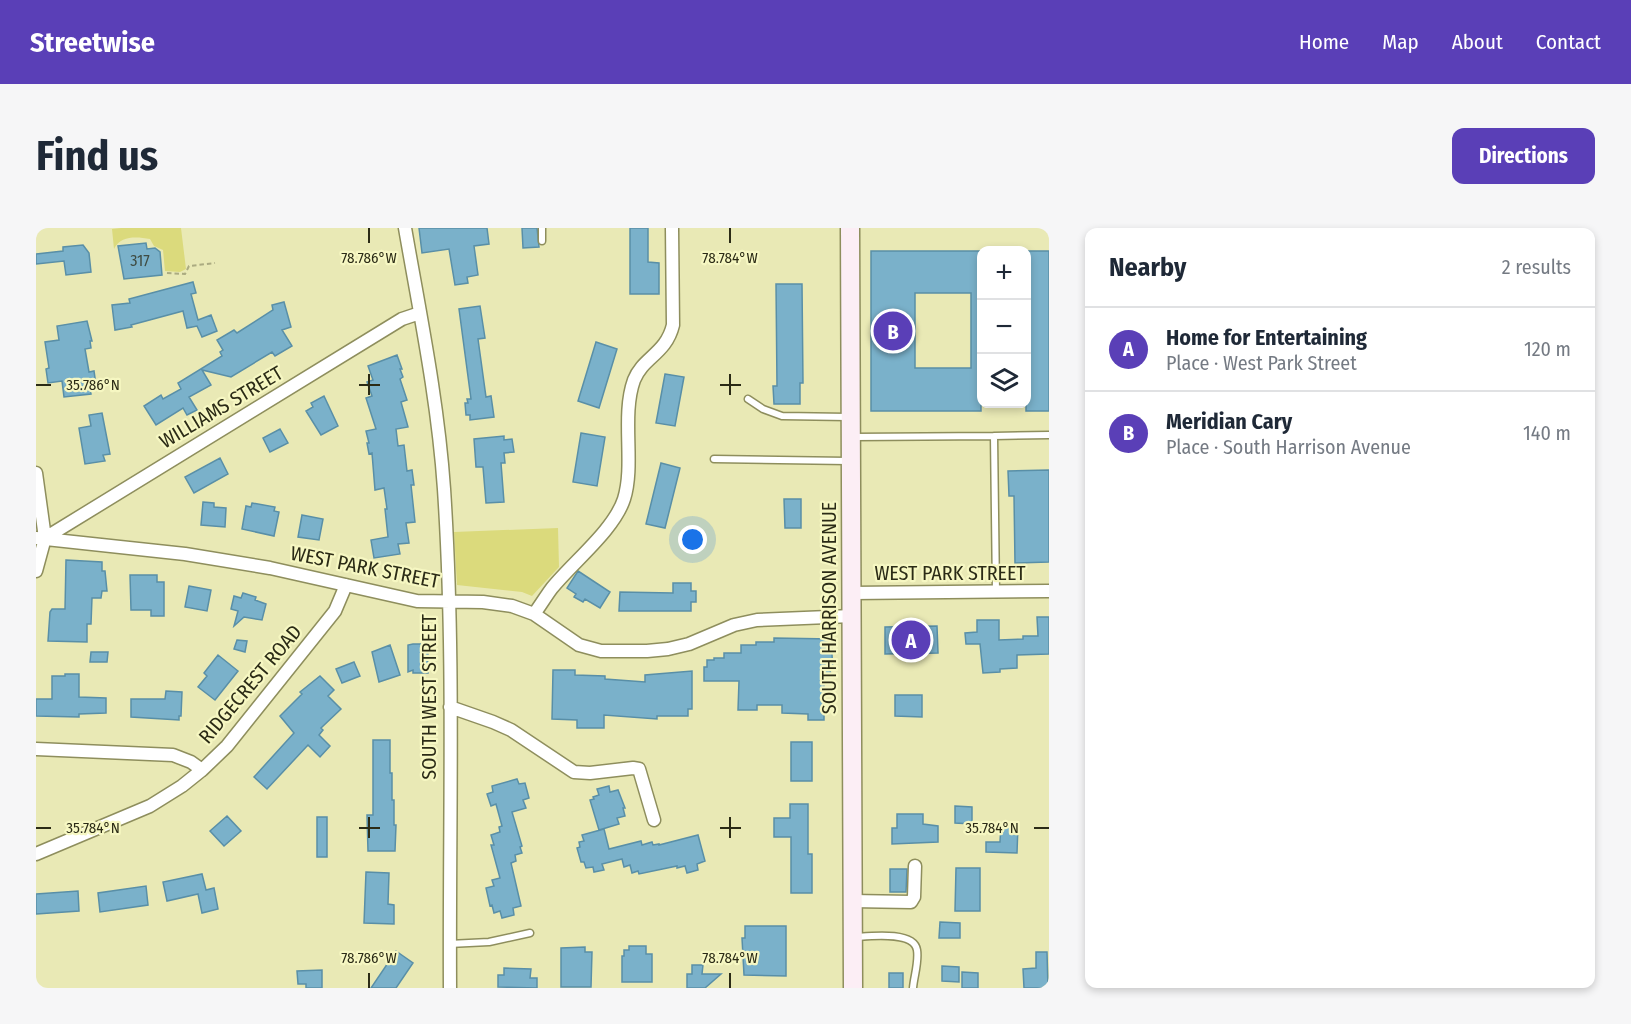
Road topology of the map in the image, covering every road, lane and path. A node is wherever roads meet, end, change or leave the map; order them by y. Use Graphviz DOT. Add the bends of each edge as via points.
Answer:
graph roads {
  1 [pos="405,228"];
  2 [pos="542,228"];
  3 [pos="672,228"];
  4 [pos="850,228"];
  5 [pos="542,241"];
  6 [pos="215,263"];
  7 [pos="167,273"];
  8 [pos="420,313"];
  9 [pos="748,399"];
  10 [pos="852,417"];
  11 [pos="1049,435"];
  12 [pos="994,436"];
  13 [pos="852,437"];
  14 [pos="714,459"];
  15 [pos="852,461"];
  16 [pos="36,473"];
  17 [pos="40,538"];
  18 [pos="36,571"];
  19 [pos="346,585"];
  20 [pos="1049,591"];
  21 [pos="996,592"];
  22 [pos="852,593"];
  23 [pos="448,603"];
  24 [pos="534,614"];
  25 [pos="852,616"];
  26 [pos="450,707"];
  27 [pos="36,749"];
  28 [pos="202,770"];
  29 [pos="654,820"];
  30 [pos="36,854"];
  31 [pos="915,866"];
  32 [pos="852,901"];
  33 [pos="530,933"];
  34 [pos="853,937"];
  35 [pos="449,944"];
  36 [pos="450,988"];
  37 [pos="853,988"];
  38 [pos="913,988"];
  1 -- 8 [label="street, SOUTH WEST STREET"];
  2 -- 5 [label="lane"];
  3 -- 24 [label="street" via="673,325 664,346 640,368 634,380 624,499 613,521 552,588"];
  4 -- 10 [label="street, SOUTH HARRISON AVENUE"];
  6 -- 7 [label="path" via="189,266 185,274"];
  8 -- 17 [label="street, WILLIAMS STREET" via="402,319"];
  8 -- 23 [label="street, SOUTH WEST STREET" via="441,462"];
  9 -- 10 [label="lane" via="782,416"];
  10 -- 13 [label="street, SOUTH HARRISON AVENUE"];
  11 -- 12 [label="lane"];
  12 -- 13 [label="lane"];
  12 -- 21 [label="lane"];
  13 -- 15 [label="street, SOUTH HARRISON AVENUE"];
  14 -- 15 [label="lane"];
  15 -- 22 [label="street, SOUTH HARRISON AVENUE"];
  16 -- 17 [label="street"];
  17 -- 18 [label="street"];
  17 -- 19 [label="street, WEST PARK STREET" via="196,555"];
  19 -- 23 [label="street, WEST PARK STREET" via="417,601"];
  19 -- 28 [label="street, RIDGECREST ROAD" via="335,611 227,746"];
  20 -- 21 [label="street, WEST PARK STREET"];
  21 -- 22 [label="street, WEST PARK STREET"];
  22 -- 25 [label="street, SOUTH HARRISON AVENUE"];
  23 -- 24 [label="street, WEST PARK STREET" via="496,603"];
  23 -- 26 [label="street, SOUTH WEST STREET"];
  24 -- 25 [label="street, WEST PARK STREET" via="579,645 615,652 680,646 749,621"];
  25 -- 32 [label="street, SOUTH HARRISON AVENUE"];
  26 -- 29 [label="street" via="511,730 574,772 639,769"];
  26 -- 35 [label="street, SOUTH WEST STREET"];
  27 -- 28 [label="street" via="173,755"];
  28 -- 30 [label="street, RIDGECREST ROAD" via="150,806"];
  31 -- 32 [label="street" via="911,902"];
  32 -- 34 [label="street, SOUTH HARRISON AVENUE"];
  33 -- 35 [label="lane" via="489,942"];
  34 -- 37 [label="street, SOUTH HARRISON AVENUE"];
  34 -- 38 [label="lane" via="896,936 913,942 918,957"];
  35 -- 36 [label="street, SOUTH WEST STREET"];
}
